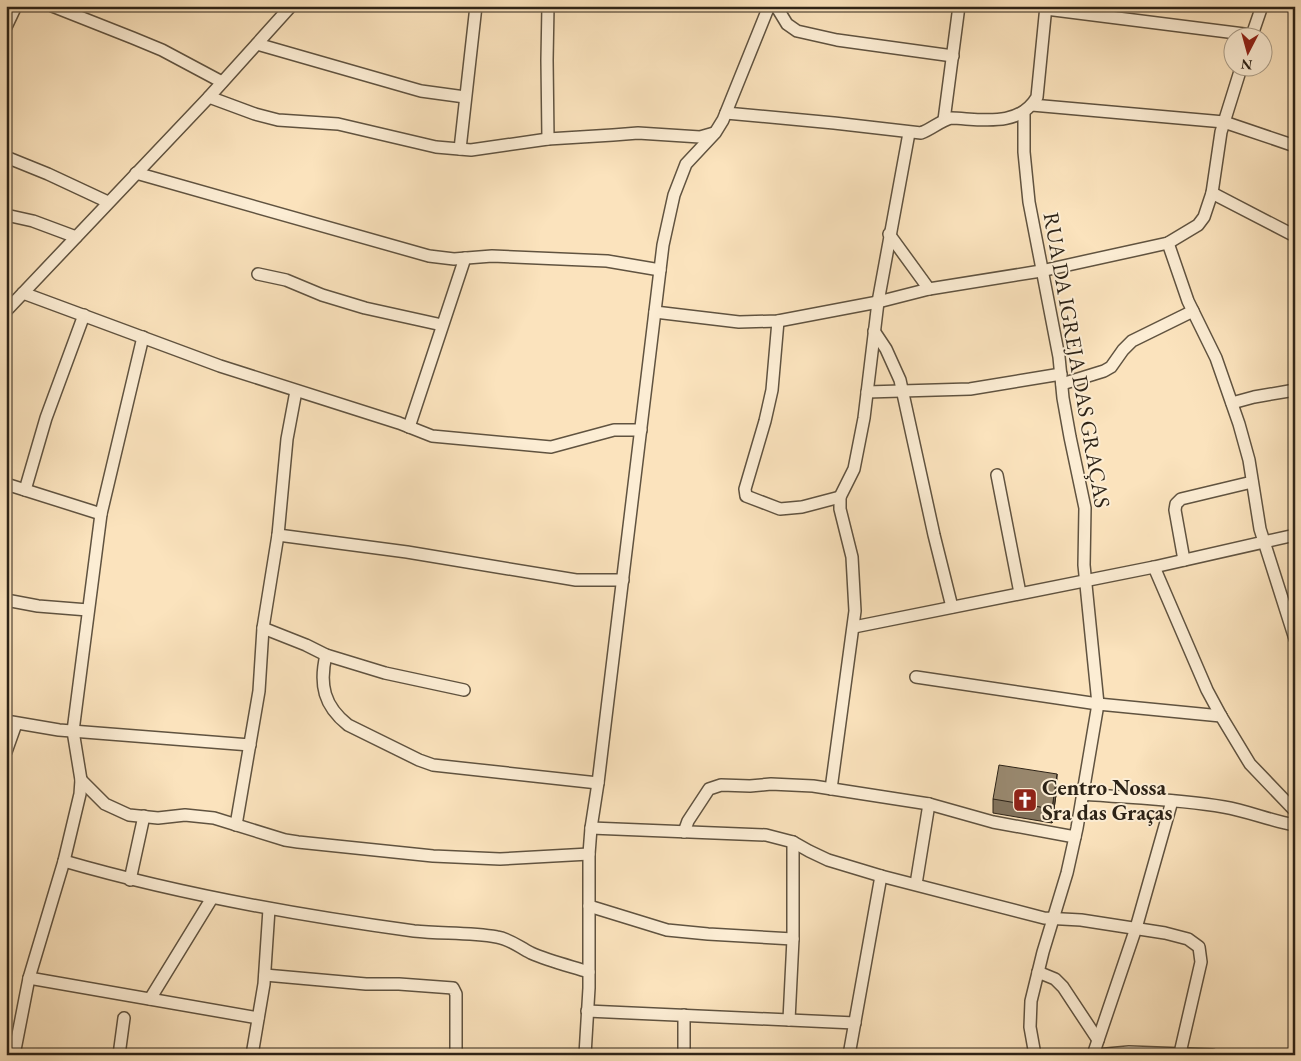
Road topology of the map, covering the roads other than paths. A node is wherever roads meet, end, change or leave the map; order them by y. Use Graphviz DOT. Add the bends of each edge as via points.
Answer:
graph roads {
  1 [pos="16,6"];
  2 [pos="52,6"];
  3 [pos="292,6"];
  4 [pos="476,6"];
  5 [pos="548,6"];
  6 [pos="769,6"];
  7 [pos="776,6"];
  8 [pos="959,6"];
  9 [pos="1262,6"];
  10 [pos="1046,8"];
  11 [pos="6,27"];
  12 [pos="1255,28"];
  13 [pos="1224,32"];
  14 [pos="257,44"];
  15 [pos="953,56"];
  16 [pos="1237,78"];
  17 [pos="222,82"];
  18 [pos="209,97"];
  19 [pos="465,98"];
  20 [pos="1028,109"];
  21 [pos="726,112"];
  22 [pos="944,120"];
  23 [pos="1224,122"];
  24 [pos="716,133"];
  25 [pos="909,133"];
  26 [pos="548,139"];
  27 [pos="1295,146"];
  28 [pos="460,149"];
  29 [pos="6,157"];
  30 [pos="136,173"];
  31 [pos="1212,193"];
  32 [pos="108,202"];
  33 [pos="6,215"];
  34 [pos="889,234"];
  35 [pos="1295,236"];
  36 [pos="76,237"];
  37 [pos="1168,243"];
  38 [pos="465,258"];
  39 [pos="660,270"];
  40 [pos="1042,271"];
  41 [pos="258,274"];
  42 [pos="929,289"];
  43 [pos="23,293"];
  44 [pos="878,302"];
  45 [pos="6,311"];
  46 [pos="655,312"];
  47 [pos="1193,312"];
  48 [pos="84,315"];
  49 [pos="778,321"];
  50 [pos="442,325"];
  51 [pos="874,331"];
  52 [pos="143,337"];
  53 [pos="1062,379"];
  54 [pos="1295,390"];
  55 [pos="296,391"];
  56 [pos="903,391"];
  57 [pos="867,392"];
  58 [pos="1232,403"];
  59 [pos="409,428"];
  60 [pos="641,430"];
  61 [pos="997,475"];
  62 [pos="1252,482"];
  63 [pos="6,484"];
  64 [pos="25,490"];
  65 [pos="840,497"];
  66 [pos="101,514"];
  67 [pos="1295,534"];
  68 [pos="278,535"];
  69 [pos="1264,541"];
  70 [pos="1184,560"];
  71 [pos="1154,566"];
  72 [pos="623,580"];
  73 [pos="1085,580"];
  74 [pos="1020,593"];
  75 [pos="6,600"];
  76 [pos="952,607"];
  77 [pos="88,610"];
  78 [pos="854,627"];
  79 [pos="263,628"];
  80 [pos="1295,639"];
  81 [pos="326,655"];
  82 [pos="916,676"];
  83 [pos="464,690"];
  84 [pos="1098,704"];
  85 [pos="1221,716"];
  86 [pos="11,723"];
  87 [pos="73,731"];
  88 [pos="250,745"];
  89 [pos="6,752"];
  90 [pos="81,780"];
  91 [pos="598,783"];
  92 [pos="831,789"];
  93 [pos="1083,794"];
  94 [pos="1172,801"];
  95 [pos="929,804"];
  96 [pos="1295,811"];
  97 [pos="144,816"];
  98 [pos="236,825"];
  99 [pos="1295,825"];
  100 [pos="591,828"];
  101 [pos="684,832"];
  102 [pos="1075,837"];
  103 [pos="793,842"];
  104 [pos="589,854"];
  105 [pos="64,862"];
  106 [pos="880,876"];
  107 [pos="130,880"];
  108 [pos="916,884"];
  109 [pos="212,898"];
  110 [pos="589,906"];
  111 [pos="269,909"];
  112 [pos="1054,919"];
  113 [pos="1136,928"];
  114 [pos="793,939"];
  115 [pos="589,972"];
  116 [pos="1038,972"];
  117 [pos="264,975"];
  118 [pos="29,978"];
  119 [pos="150,999"];
  120 [pos="588,1011"];
  121 [pos="684,1015"];
  122 [pos="124,1018"];
  123 [pos="258,1018"];
  124 [pos="789,1020"];
  125 [pos="855,1023"];
  126 [pos="1098,1040"];
  127 [pos="1180,1053"];
  128 [pos="14,1055"];
  129 [pos="119,1055"];
  130 [pos="252,1055"];
  131 [pos="456,1055"];
  132 [pos="585,1055"];
  133 [pos="684,1055"];
  134 [pos="849,1055"];
  135 [pos="1035,1055"];
  136 [pos="1094,1055"];
  137 [pos="1212,1055"];
  1 -- 11 [label="street"];
  2 -- 17 [label="street" via="140,41"];
  3 -- 14 [label="street"];
  4 -- 19 [label="street"];
  5 -- 26 [label="street"];
  6 -- 21 [label="street"];
  7 -- 15 [label="street" via="797,31 837,40"];
  8 -- 15 [label="street"];
  9 -- 12 [label="street"];
  10 -- 13 [label="street"];
  10 -- 20 [label="street, RUA DA IGREJA DAS GRAÇAS" via="1037,97"];
  14 -- 17 [label="street"];
  14 -- 19 [label="street" via="421,91"];
  15 -- 22 [label="street"];
  16 -- 23 [label="street"];
  17 -- 18 [label="street"];
  18 -- 28 [label="street" via="278,120 338,124 436,147"];
  18 -- 30 [label="street"];
  19 -- 28 [label="street"];
  20 -- 22 [label="street" via="1006,119"];
  20 -- 23 [label="street"];
  20 -- 40 [label="street, RUA DA IGREJA DAS GRAÇAS" via="1026,179"];
  21 -- 24 [label="street"];
  21 -- 25 [label="street"];
  22 -- 25 [label="street" via="930,130"];
  23 -- 27 [label="street"];
  23 -- 31 [label="street"];
  24 -- 26 [label="street" via="700,137 638,133"];
  24 -- 39 [label="street" via="686,164 674,195"];
  25 -- 34 [label="street"];
  26 -- 28 [label="street"];
  29 -- 32 [label="street"];
  30 -- 32 [label="street"];
  30 -- 38 [label="street" via="429,256"];
  31 -- 35 [label="street"];
  31 -- 37 [label="street" via="1198,225"];
  32 -- 36 [label="street"];
  33 -- 36 [label="street"];
  34 -- 42 [label="street"];
  34 -- 44 [label="street"];
  36 -- 43 [label="street"];
  37 -- 40 [label="street"];
  37 -- 47 [label="street"];
  38 -- 39 [label="street" via="492,256 607,261"];
  38 -- 50 [label="street"];
  39 -- 46 [label="street"];
  40 -- 42 [label="street"];
  40 -- 53 [label="street, RUA DA IGREJA DAS GRAÇAS"];
  41 -- 50 [label="street" via="286,280 365,308"];
  42 -- 44 [label="street"];
  43 -- 45 [label="street"];
  43 -- 48 [label="street"];
  44 -- 49 [label="street"];
  44 -- 51 [label="street"];
  46 -- 49 [label="street" via="739,322"];
  46 -- 60 [label="street"];
  47 -- 53 [label="street" via="1132,341 1104,372"];
  47 -- 58 [label="street" via="1216,358"];
  48 -- 52 [label="street"];
  48 -- 64 [label="street" via="46,418"];
  49 -- 65 [label="street" via="772,390 745,488 746,496 780,509"];
  50 -- 59 [label="street"];
  51 -- 56 [label="street" via="895,366"];
  51 -- 57 [label="street"];
  52 -- 55 [label="street"];
  52 -- 66 [label="street"];
  53 -- 56 [label="street" via="970,389"];
  53 -- 73 [label="street, RUA DA IGREJA DAS GRAÇAS" via="1085,508"];
  54 -- 58 [label="street"];
  55 -- 59 [label="street"];
  55 -- 68 [label="street" via="287,439"];
  56 -- 57 [label="street"];
  56 -- 76 [label="street"];
  57 -- 65 [label="street" via="854,469"];
  58 -- 62 [label="street"];
  59 -- 60 [label="street" via="444,438 551,446 614,430"];
  60 -- 72 [label="street"];
  61 -- 74 [label="street"];
  62 -- 69 [label="street"];
  62 -- 70 [label="street" via="1181,498 1175,510"];
  63 -- 64 [label="street"];
  64 -- 66 [label="street"];
  65 -- 78 [label="street" via="852,557"];
  66 -- 77 [label="street"];
  67 -- 69 [label="street"];
  68 -- 72 [label="street" via="576,580"];
  68 -- 79 [label="street"];
  69 -- 70 [label="street"];
  69 -- 80 [label="street"];
  70 -- 71 [label="street"];
  71 -- 73 [label="street"];
  71 -- 85 [label="street"];
  72 -- 91 [label="street"];
  73 -- 74 [label="street"];
  73 -- 84 [label="street, RUA DA IGREJA DAS GRAÇAS"];
  74 -- 76 [label="street"];
  75 -- 77 [label="street"];
  76 -- 78 [label="street"];
  77 -- 87 [label="street"];
  78 -- 92 [label="street"];
  79 -- 81 [label="street"];
  79 -- 88 [label="street" via="259,691"];
  81 -- 83 [label="street" via="385,673"];
  81 -- 91 [label="street" via="323,685 326,698 338,717 419,760 433,765"];
  82 -- 84 [label="street"];
  84 -- 85 [label="street"];
  84 -- 93 [label="street, RUA DA IGREJA DAS GRAÇAS"];
  85 -- 96 [label="street" via="1250,764"];
  86 -- 87 [label="street"];
  86 -- 89 [label="street"];
  87 -- 88 [label="street"];
  87 -- 90 [label="street"];
  88 -- 98 [label="street"];
  90 -- 97 [label="street" via="105,804"];
  90 -- 105 [label="street"];
  91 -- 100 [label="street"];
  92 -- 95 [label="street"];
  92 -- 101 [label="street" via="771,784 709,788"];
  93 -- 94 [label="street"];
  93 -- 102 [label="street, RUA DA IGREJA DAS GRAÇAS"];
  94 -- 99 [label="street" via="1224,807"];
  94 -- 113 [label="street"];
  95 -- 102 [label="street" via="992,822"];
  95 -- 108 [label="street"];
  97 -- 98 [label="street" via="185,815 214,818"];
  97 -- 107 [label="street"];
  98 -- 104 [label="street" via="285,840 434,856 500,858"];
  100 -- 101 [label="street"];
  100 -- 104 [label="street"];
  101 -- 103 [label="street" via="766,835"];
  102 -- 112 [label="street, RUA DA IGREJA DAS GRAÇAS"];
  103 -- 106 [label="street" via="828,860"];
  103 -- 114 [label="street"];
  104 -- 110 [label="street"];
  105 -- 107 [label="street"];
  105 -- 118 [label="street"];
  106 -- 108 [label="street"];
  106 -- 125 [label="street"];
  107 -- 109 [label="street"];
  108 -- 112 [label="street"];
  109 -- 111 [label="street"];
  109 -- 119 [label="street"];
  110 -- 114 [label="street" via="666,930"];
  110 -- 115 [label="street"];
  111 -- 115 [label="street" via="416,931 499,937 530,952"];
  111 -- 117 [label="street"];
  112 -- 113 [label="street"];
  112 -- 116 [label="street, RUA DA IGREJA DAS GRAÇAS"];
  113 -- 126 [label="street"];
  113 -- 127 [label="street" via="1188,938 1199,947 1201,962"];
  114 -- 124 [label="street"];
  115 -- 120 [label="street"];
  116 -- 126 [label="street" via="1063,986"];
  116 -- 135 [label="street, RUA DA IGREJA DAS GRAÇAS" via="1030,1014"];
  117 -- 123 [label="street"];
  117 -- 131 [label="street" via="453,988 456,994"];
  118 -- 119 [label="street"];
  118 -- 128 [label="street"];
  119 -- 123 [label="street"];
  120 -- 121 [label="street"];
  120 -- 132 [label="street"];
  121 -- 124 [label="street"];
  121 -- 133 [label="street"];
  122 -- 129 [label="street"];
  123 -- 130 [label="street"];
  124 -- 125 [label="street"];
  125 -- 134 [label="street"];
  126 -- 136 [label="street"];
  127 -- 136 [label="street"];
  127 -- 137 [label="street"];
}
